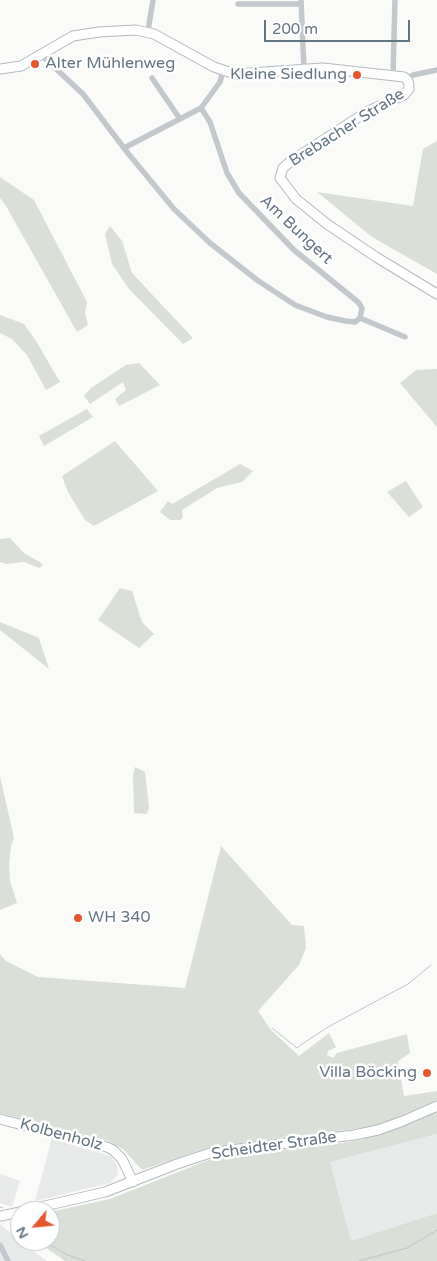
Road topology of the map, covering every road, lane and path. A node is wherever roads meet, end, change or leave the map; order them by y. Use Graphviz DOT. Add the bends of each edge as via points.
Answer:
graph roads {
  1 [pos="153,0"];
  2 [pos="396,0"];
  3 [pos="301,2"];
  4 [pos="238,4"];
  5 [pos="148,32"];
  6 [pos="40,54"];
  7 [pos="304,69"];
  8 [pos="0,70"];
  9 [pos="437,70"];
  10 [pos="223,71"];
  11 [pos="393,75"];
  12 [pos="152,78"];
  13 [pos="407,78"];
  14 [pos="201,108"];
  15 [pos="180,119"];
  16 [pos="124,148"];
  17 [pos="437,294"];
  18 [pos="360,318"];
  19 [pos="404,337"];
  20 [pos="437,1106"];
  21 [pos="0,1119"];
  22 [pos="133,1182"];
  23 [pos="60,1203"];
  24 [pos="0,1245"];
  25 [pos="8,1261"];
  1 -- 5 [label="street"];
  2 -- 11 [label="street"];
  3 -- 4 [label="street"];
  3 -- 7 [label="street"];
  5 -- 6 [label="street, Brebacher Straße" via="98,32 73,36"];
  5 -- 10 [label="street, Brebacher Straße"];
  6 -- 8 [label="street, Brebacher Straße" via="21,66"];
  6 -- 16 [label="street" via="83,94"];
  7 -- 10 [label="street, Brebacher Straße" via="241,74"];
  7 -- 11 [label="street, Brebacher Straße" via="329,68"];
  9 -- 13 [label="street"];
  10 -- 14 [label="street" via="220,82"];
  11 -- 13 [label="street, Brebacher Straße"];
  12 -- 15 [label="street"];
  13 -- 17 [label="street, Brebacher Straße" via="409,89 404,95 362,115 286,165 280,175 296,199 327,224"];
  14 -- 15 [label="street"];
  14 -- 18 [label="street, Am Bungert" via="210,122 228,178 239,194 294,250 358,302 362,308"];
  15 -- 16 [label="street"];
  16 -- 18 [label="street" via="182,218 257,280 286,300 309,310 345,321 355,322"];
  18 -- 19 [label="street"];
  20 -- 22 [label="street, Scheidter Straße" via="378,1130 210,1153"];
  21 -- 22 [label="street, Kolbenholz" via="107,1146 122,1159"];
  22 -- 23 [label="street, Scheidter Straße"];
  24 -- 25 [label="street"];
}
